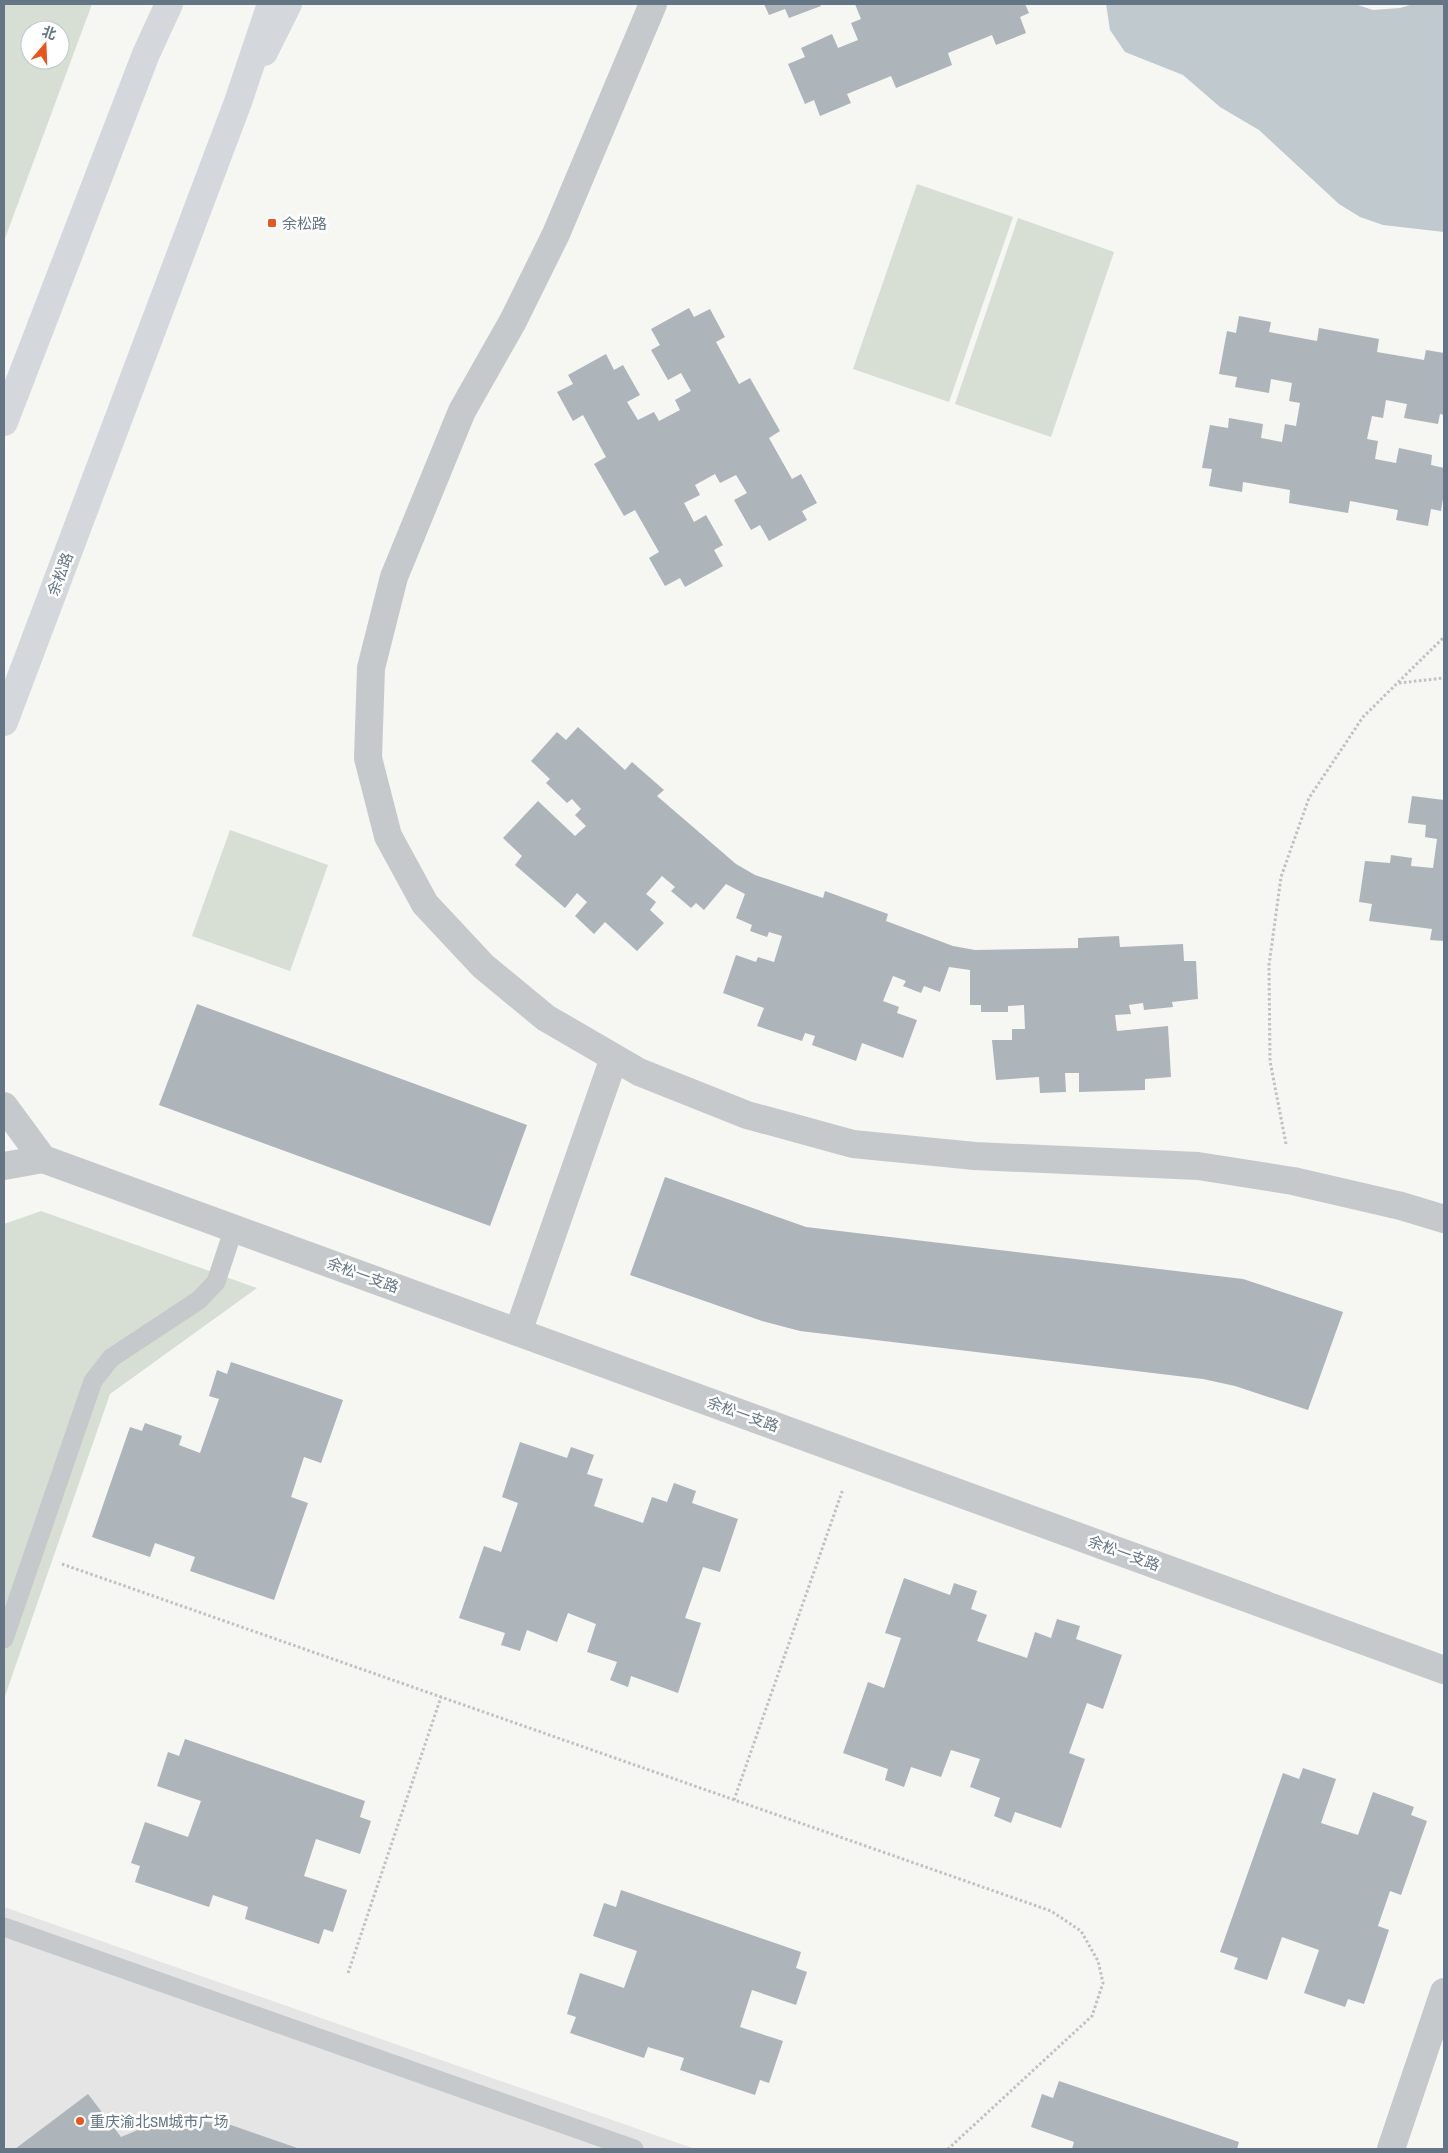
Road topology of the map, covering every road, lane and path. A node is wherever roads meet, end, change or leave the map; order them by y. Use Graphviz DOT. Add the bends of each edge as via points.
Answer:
graph roads {
  1 [pos="162,4"];
  2 [pos="169,4"];
  3 [pos="272,4"];
  4 [pos="288,4"];
  5 [pos="653,4"];
  6 [pos="146,54"];
  7 [pos="238,102"];
  8 [pos="4,422"];
  9 [pos="1444,637"];
  10 [pos="1444,678"];
  11 [pos="1398,683"];
  12 [pos="4,722"];
  13 [pos="614,1058"];
  14 [pos="4,1106"];
  15 [pos="42,1159"];
  16 [pos="4,1166"];
  17 [pos="1294,1181"];
  18 [pos="1444,1219"];
  19 [pos="234,1228"];
  20 [pos="518,1332"];
  21 [pos="855,1455"];
  22 [pos="33,1554"];
  23 [pos="4,1639"];
  24 [pos="1443,1672"];
  25 [pos="442,1697"];
  26 [pos="734,1800"];
  27 [pos="4,1927"];
  28 [pos="348,1973"];
  29 [pos="1444,1992"];
  30 [pos="634,2149"];
  31 [pos="948,2149"];
  32 [pos="1391,2149"];
  1 -- 6 [label="main road"];
  2 -- 6 [label="main road"];
  3 -- 7 [label="main road, 余松路"];
  4 -- 7 [label="main road"];
  5 -- 13 [label="street" via="556,234 513,321 462,410 394,577 371,668 368,758 388,836 425,904 483,966 546,1018"];
  6 -- 8 [label="main road"];
  7 -- 12 [label="main road, 余松路"];
  9 -- 11 [label="path"];
  10 -- 11 [label="path"];
  11 -- 17 [label="path" via="1364,717 1308,798 1281,877 1269,965 1270,1061"];
  13 -- 17 [label="street" via="639,1072 747,1115 853,1144 975,1156 1198,1166"];
  13 -- 20 [label="street"];
  14 -- 15 [label="street"];
  15 -- 16 [label="street"];
  15 -- 19 [label="street, 余松一支路"];
  17 -- 18 [label="street"];
  19 -- 20 [label="street, 余松一支路"];
  19 -- 22 [label="lane" via="216,1282 199,1300 111,1358 93,1381"];
  20 -- 21 [label="street, 余松一支路"];
  21 -- 24 [label="street, 余松一支路"];
  21 -- 26 [label="path"];
  22 -- 23 [label="lane"];
  22 -- 25 [label="path"];
  25 -- 26 [label="path"];
  25 -- 28 [label="path"];
  26 -- 31 [label="path" via="1051,1911 1081,1931 1098,1961 1103,1982 1092,2016"];
  27 -- 30 [label="lane"];
  29 -- 32 [label="street"];
}
